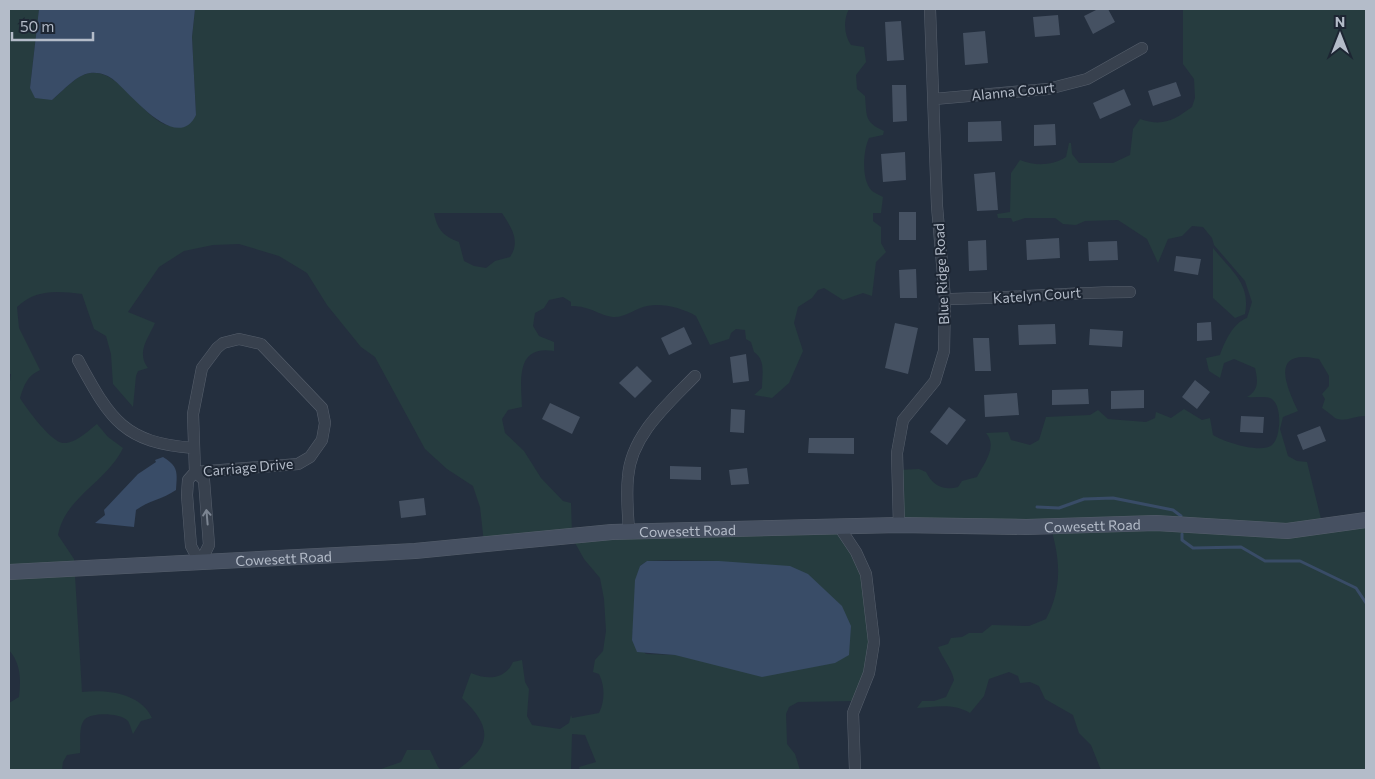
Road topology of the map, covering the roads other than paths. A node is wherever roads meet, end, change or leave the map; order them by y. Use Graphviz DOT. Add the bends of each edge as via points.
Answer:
graph roads {
  1 [pos="930,9"];
  2 [pos="1142,48"];
  3 [pos="934,99"];
  4 [pos="1130,292"];
  5 [pos="945,299"];
  6 [pos="78,360"];
  7 [pos="695,376"];
  8 [pos="194,448"];
  9 [pos="195,472"];
  10 [pos="1366,520"];
  11 [pos="900,525"];
  12 [pos="840,528"];
  13 [pos="629,531"];
  14 [pos="200,563"];
  15 [pos="9,572"];
  16 [pos="855,770"];
  1 -- 3 [label="street, Blue Ridge Road"];
  2 -- 3 [label="street, Alanna Court" via="1087,80 1048,89"];
  3 -- 5 [label="street, Blue Ridge Road"];
  4 -- 5 [label="street, Katelyn Court"];
  5 -- 11 [label="street, Blue Ridge Road" via="944,351 936,382 902,420 898,437"];
  6 -- 8 [label="street" via="106,408 126,428 144,440"];
  7 -- 13 [label="street" via="650,424 635,449 628,476"];
  8 -- 9 [label="street, Carriage Drive"];
  8 -- 9 [label="street, Carriage Drive" via="193,414 202,368 213,351 232,340 244,339 261,344 320,404 324,416 322,440 316,451 298,464"];
  9 -- 14 [label="street, Carriage Drive" via="188,480 186,495 191,546"];
  14 -- 9 [label="street, Carriage Drive, one-way" via="209,545 204,480"];
  10 -- 11 [label="main road, Cowesett Road" via="1288,531 1156,523"];
  11 -- 12 [label="main road, Cowesett Road"];
  12 -- 13 [label="main road, Cowesett Road"];
  12 -- 16 [label="street" via="866,574 874,642 869,673 853,713"];
  13 -- 14 [label="main road, Cowesett Road" via="407,552"];
  14 -- 15 [label="main road, Cowesett Road"];
}
